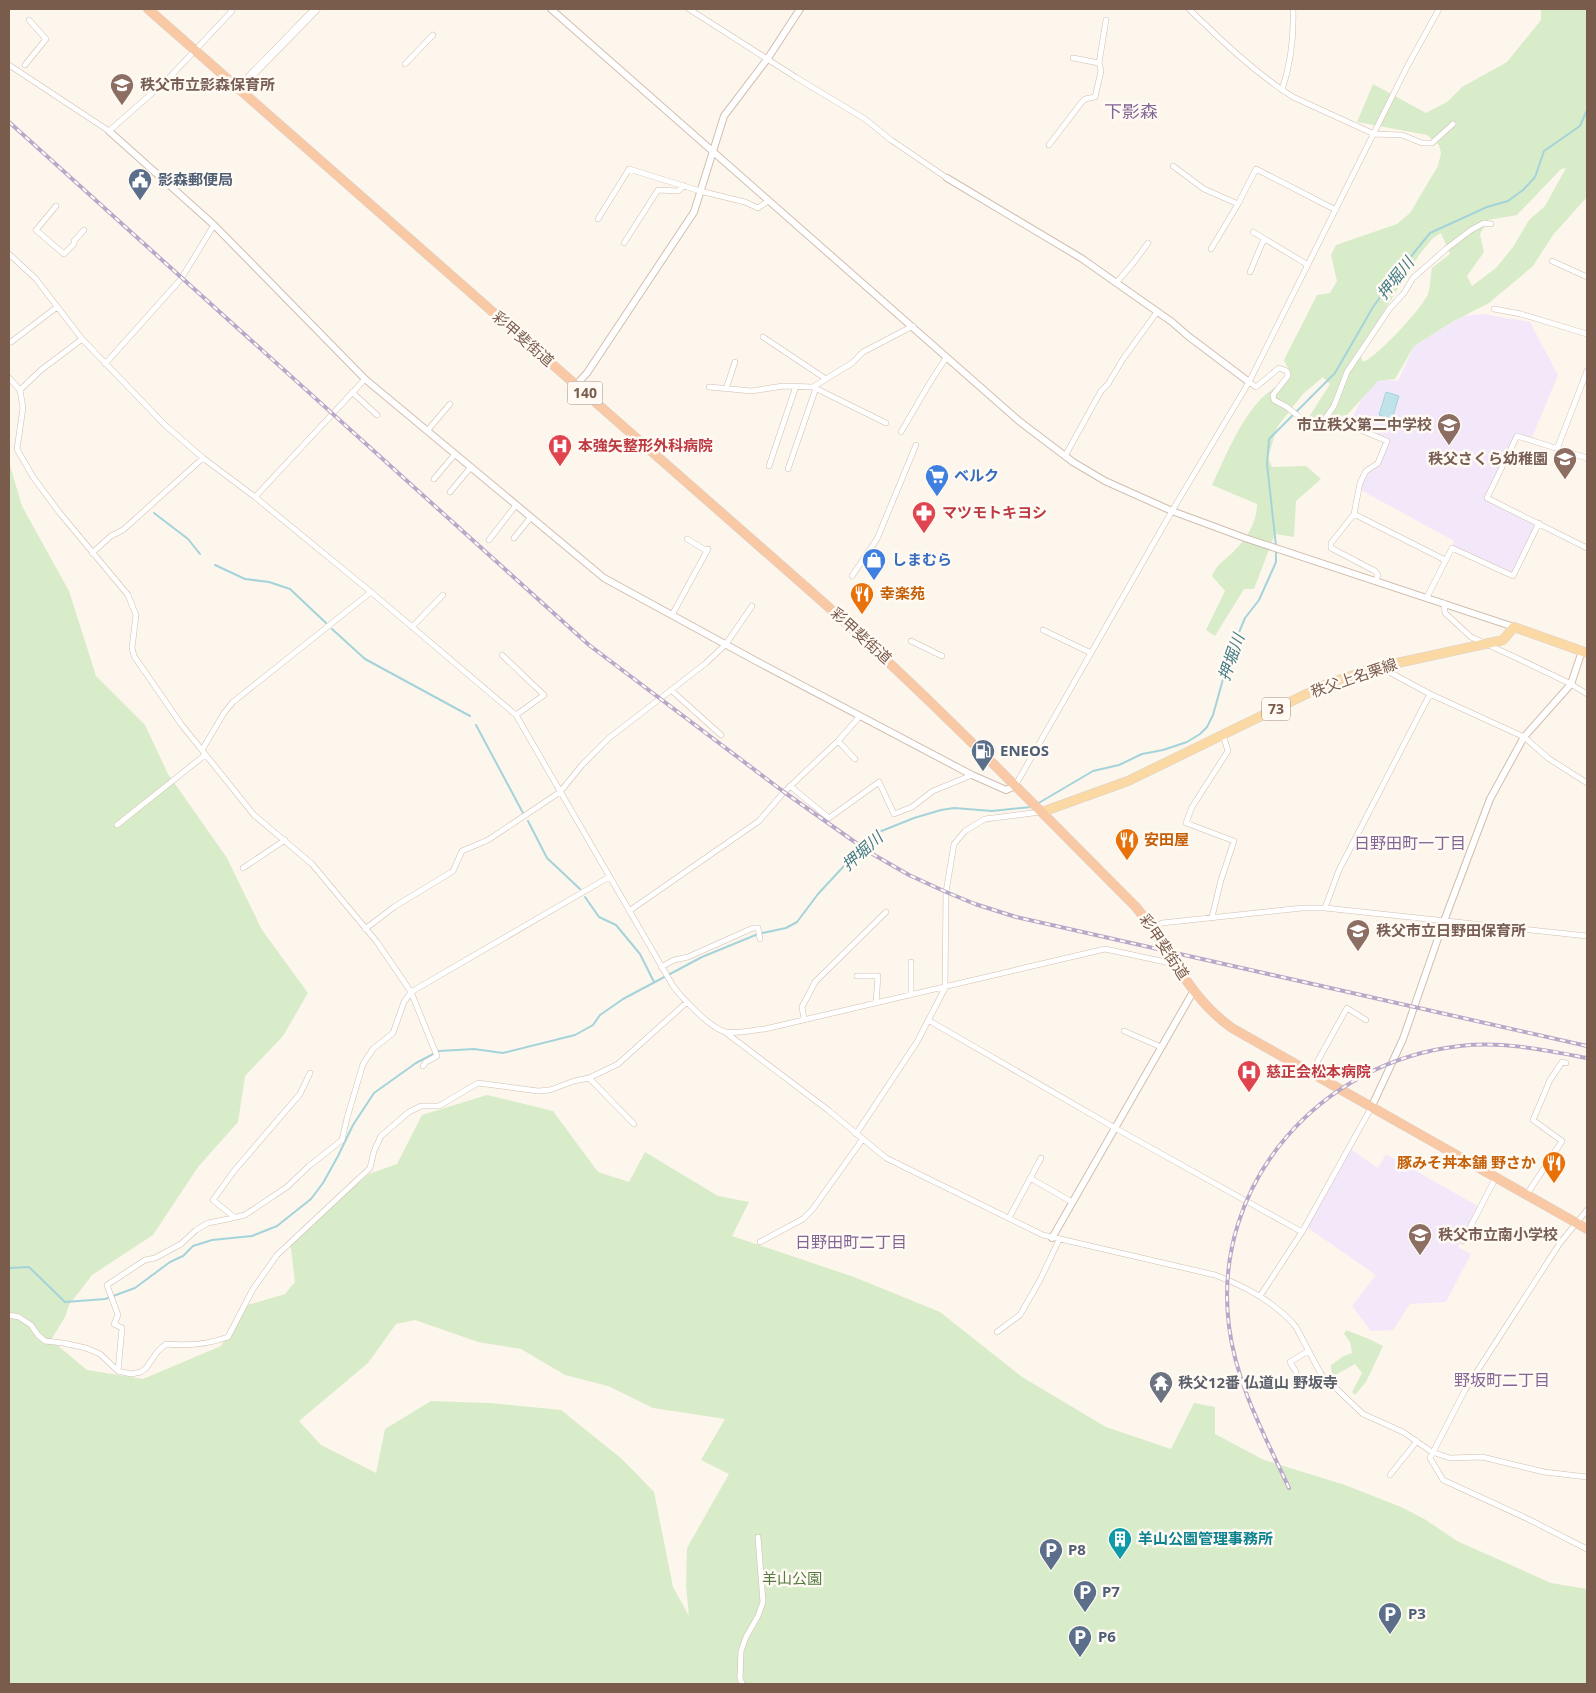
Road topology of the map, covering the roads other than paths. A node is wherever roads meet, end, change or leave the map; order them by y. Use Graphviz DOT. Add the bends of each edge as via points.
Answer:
graph roads {
  1 [pos="148,9"];
  2 [pos="232,9"];
  3 [pos="316,9"];
  4 [pos="551,9"];
  5 [pos="689,9"];
  6 [pos="800,9"];
  7 [pos="1189,9"];
  8 [pos="1293,9"];
  9 [pos="1439,9"];
  10 [pos="30,20"];
  11 [pos="1106,20"];
  12 [pos="433,34"];
  13 [pos="195,50"];
  14 [pos="768,58"];
  15 [pos="1073,58"];
  16 [pos="1100,63"];
  17 [pos="405,64"];
  18 [pos="9,65"];
  19 [pos="25,65"];
  20 [pos="238,90"];
  21 [pos="1282,90"];
  22 [pos="1452,124"];
  23 [pos="109,131"];
  24 [pos="1374,134"];
  25 [pos="1049,145"];
  26 [pos="712,150"];
  27 [pos="1173,166"];
  28 [pos="947,178"];
  29 [pos="684,186"];
  30 [pos="700,191"];
  31 [pos="768,201"];
  32 [pos="1238,204"];
  33 [pos="56,206"];
  34 [pos="1336,210"];
  35 [pos="598,219"];
  36 [pos="1491,224"];
  37 [pos="214,225"];
  38 [pos="84,230"];
  39 [pos="1254,232"];
  40 [pos="1264,239"];
  41 [pos="624,243"];
  42 [pos="1148,243"];
  43 [pos="1211,249"];
  44 [pos="9,254"];
  45 [pos="1552,261"];
  46 [pos="1308,265"];
  47 [pos="1250,272"];
  48 [pos="1587,277"];
  49 [pos="1116,282"];
  50 [pos="57,307"];
  51 [pos="1494,309"];
  52 [pos="1157,312"];
  53 [pos="913,326"];
  54 [pos="1587,334"];
  55 [pos="763,337"];
  56 [pos="82,339"];
  57 [pos="11,342"];
  58 [pos="947,357"];
  59 [pos="735,362"];
  60 [pos="105,364"];
  61 [pos="1587,370"];
  62 [pos="9,378"];
  63 [pos="365,379"];
  64 [pos="826,379"];
  65 [pos="1249,382"];
  66 [pos="576,385"];
  67 [pos="796,386"];
  68 [pos="709,387"];
  69 [pos="814,388"];
  70 [pos="726,389"];
  71 [pos="20,390"];
  72 [pos="352,392"];
  73 [pos="450,404"];
  74 [pos="377,415"];
  75 [pos="886,423"];
  76 [pos="1314,428"];
  77 [pos="427,431"];
  78 [pos="901,432"];
  79 [pos="916,445"];
  80 [pos="1557,449"];
  81 [pos="455,454"];
  82 [pos="1065,456"];
  83 [pos="203,458"];
  84 [pos="1587,458"];
  85 [pos="769,466"];
  86 [pos="471,467"];
  87 [pos="788,469"];
  88 [pos="434,479"];
  89 [pos="450,492"];
  90 [pos="255,497"];
  91 [pos="516,505"];
  92 [pos="1172,511"];
  93 [pos="1354,514"];
  94 [pos="531,517"];
  95 [pos="1539,523"];
  96 [pos="514,538"];
  97 [pos="688,539"];
  98 [pos="489,540"];
  99 [pos="1587,548"];
  100 [pos="92,553"];
  101 [pos="1445,560"];
  102 [pos="852,576"];
  103 [pos="1376,580"];
  104 [pos="371,592"];
  105 [pos="443,594"];
  106 [pos="1427,597"];
  107 [pos="1444,603"];
  108 [pos="752,606"];
  109 [pos="672,614"];
  110 [pos="1514,627"];
  111 [pos="412,628"];
  112 [pos="1043,630"];
  113 [pos="911,641"];
  114 [pos="1485,643"];
  115 [pos="726,644"];
  116 [pos="1585,652"];
  117 [pos="1091,653"];
  118 [pos="502,655"];
  119 [pos="942,656"];
  120 [pos="1379,667"];
  121 [pos="1571,684"];
  122 [pos="671,690"];
  123 [pos="1430,694"];
  124 [pos="1587,694"];
  125 [pos="516,715"];
  126 [pos="860,716"];
  127 [pos="1223,735"];
  128 [pos="721,736"];
  129 [pos="1524,736"];
  130 [pos="838,741"];
  131 [pos="203,752"];
  132 [pos="855,760"];
  133 [pos="972,775"];
  134 [pos="1587,784"];
  135 [pos="790,786"];
  136 [pos="1015,786"];
  137 [pos="560,792"];
  138 [pos="1039,810"];
  139 [pos="117,825"];
  140 [pos="284,840"];
  141 [pos="244,868"];
  142 [pos="609,877"];
  143 [pos="1325,908"];
  144 [pos="629,911"];
  145 [pos="886,912"];
  146 [pos="1212,918"];
  147 [pos="1444,921"];
  148 [pos="1152,927"];
  149 [pos="365,929"];
  150 [pos="1587,936"];
  151 [pos="760,938"];
  152 [pos="911,962"];
  153 [pos="1175,964"];
  154 [pos="661,967"];
  155 [pos="858,976"];
  156 [pos="945,988"];
  157 [pos="411,992"];
  158 [pos="1193,992"];
  159 [pos="911,995"];
  160 [pos="686,1003"];
  161 [pos="876,1003"];
  162 [pos="804,1019"];
  163 [pos="928,1020"];
  164 [pos="1366,1020"];
  165 [pos="1124,1031"];
  166 [pos="724,1032"];
  167 [pos="1161,1047"];
  168 [pos="1566,1063"];
  169 [pos="423,1066"];
  170 [pos="310,1073"];
  171 [pos="1311,1073"];
  172 [pos="588,1078"];
  173 [pos="1371,1108"];
  174 [pos="634,1124"];
  175 [pos="1115,1128"];
  176 [pos="856,1134"];
  177 [pos="862,1140"];
  178 [pos="1040,1158"];
  179 [pos="1496,1177"];
  180 [pos="1030,1178"];
  181 [pos="1527,1194"];
  182 [pos="1072,1202"];
  183 [pos="1587,1210"];
  184 [pos="234,1217"];
  185 [pos="1008,1218"];
  186 [pos="1577,1223"];
  187 [pos="1587,1224"];
  188 [pos="1587,1229"];
  189 [pos="1302,1232"];
  190 [pos="1055,1239"];
  191 [pos="1463,1241"];
  192 [pos="760,1242"];
  193 [pos="1260,1296"];
  194 [pos="9,1315"];
  195 [pos="997,1332"];
  196 [pos="1308,1352"];
  197 [pos="118,1371"];
  198 [pos="1296,1372"];
  199 [pos="1417,1440"];
  200 [pos="1432,1452"];
  201 [pos="1390,1475"];
  202 [pos="1587,1477"];
  203 [pos="758,1537"];
  204 [pos="1587,1549"];
  205 [pos="742,1684"];
  1 -- 13 [label="highway, 彩甲斐街道 / 140"];
  2 -- 13 [label="street"];
  3 -- 20 [label="main road"];
  4 -- 26 [label="street"];
  5 -- 14 [label="street"];
  6 -- 14 [label="street"];
  7 -- 21 [label="street" via="1255,72"];
  8 -- 21 [label="street" via="1293,42"];
  9 -- 24 [label="street"];
  10 -- 19 [label="street" via="46,39"];
  11 -- 16 [label="street"];
  12 -- 17 [label="street"];
  13 -- 20 [label="highway, 彩甲斐街道 / 140"];
  13 -- 23 [label="street" via="167,80"];
  14 -- 26 [label="street" via="724,116"];
  14 -- 28 [label="street" via="865,118"];
  15 -- 16 [label="street"];
  16 -- 25 [label="street" via="1095,97 1081,103"];
  18 -- 23 [label="street"];
  20 -- 66 [label="highway, 彩甲斐街道 / 140"];
  21 -- 24 [label="street"];
  22 -- 24 [label="street" via="1432,143 1422,143 1402,135"];
  23 -- 37 [label="street"];
  24 -- 34 [label="street"];
  26 -- 30 [label="street"];
  26 -- 31 [label="street"];
  27 -- 32 [label="street" via="1204,189"];
  28 -- 49 [label="street"];
  29 -- 30 [label="street"];
  29 -- 35 [label="street" via="629,169"];
  29 -- 41 [label="street" via="678,192 658,190"];
  30 -- 31 [label="street" via="758,208"];
  30 -- 66 [label="street" via="694,212"];
  31 -- 53 [label="street"];
  32 -- 34 [label="street" via="1256,169"];
  32 -- 43 [label="street"];
  33 -- 38 [label="street" via="36,230 64,254"];
  34 -- 46 [label="street"];
  36 -- 76 [label="street" via="1484,223 1471,230 1413,278 1347,372 1334,406"];
  37 -- 60 [label="street" via="182,278"];
  37 -- 63 [label="street"];
  39 -- 40 [label="street"];
  40 -- 46 [label="street"];
  40 -- 47 [label="street"];
  42 -- 49 [label="street"];
  44 -- 50 [label="street" via="36,279"];
  45 -- 48 [label="street"];
  46 -- 65 [label="street"];
  49 -- 52 [label="street"];
  50 -- 56 [label="street"];
  50 -- 57 [label="street"];
  51 -- 54 [label="street"];
  52 -- 65 [label="street"];
  52 -- 82 [label="street" via="1101,391"];
  53 -- 58 [label="street"];
  53 -- 64 [label="street" via="863,352"];
  55 -- 64 [label="street"];
  56 -- 60 [label="street"];
  56 -- 71 [label="street"];
  58 -- 78 [label="street"];
  58 -- 82 [label="street" via="1019,421"];
  59 -- 70 [label="street"];
  60 -- 83 [label="street" via="166,426"];
  61 -- 80 [label="street"];
  62 -- 71 [label="street"];
  63 -- 72 [label="street"];
  63 -- 77 [label="street"];
  64 -- 69 [label="street"];
  65 -- 76 [label="street" via="1256,387 1279,368 1287,371 1288,376 1273,395 1274,400"];
  65 -- 92 [label="street"];
  66 -- 136 [label="highway, 彩甲斐街道 / 140" via="841,618"];
  67 -- 69 [label="street"];
  67 -- 70 [label="street" via="752,391"];
  67 -- 85 [label="street"];
  68 -- 70 [label="street"];
  69 -- 75 [label="street"];
  69 -- 87 [label="street"];
  71 -- 100 [label="street" via="23,408 17,449 58,512"];
  72 -- 74 [label="street"];
  72 -- 90 [label="street"];
  73 -- 77 [label="street"];
  76 -- 93 [label="street" via="1324,429 1341,422 1387,441 1378,463 1366,471 1360,483"];
  77 -- 81 [label="street"];
  79 -- 102 [label="street" via="877,539"];
  80 -- 84 [label="street"];
  80 -- 95 [label="street" via="1517,436 1487,498"];
  81 -- 86 [label="street"];
  81 -- 88 [label="street"];
  82 -- 92 [label="street" via="1105,481"];
  83 -- 90 [label="street"];
  83 -- 100 [label="street" via="123,530"];
  86 -- 89 [label="street"];
  86 -- 91 [label="street"];
  90 -- 104 [label="street"];
  91 -- 94 [label="street"];
  91 -- 98 [label="street"];
  92 -- 103 [label="street"];
  92 -- 117 [label="street"];
  93 -- 101 [label="street"];
  93 -- 103 [label="street" via="1331,543 1331,548 1375,571 1378,575"];
  94 -- 96 [label="street"];
  94 -- 109 [label="street" via="604,578"];
  95 -- 99 [label="street"];
  95 -- 101 [label="street" via="1513,576 1452,548"];
  97 -- 109 [label="street" via="708,550"];
  100 -- 131 [label="street" via="128,595 136,615 134,656"];
  101 -- 106 [label="street"];
  103 -- 106 [label="street"];
  104 -- 111 [label="street"];
  104 -- 131 [label="street" via="233,702"];
  105 -- 111 [label="street"];
  106 -- 107 [label="street"];
  107 -- 110 [label="street"];
  107 -- 114 [label="street" via="1445,613 1471,637"];
  108 -- 115 [label="street"];
  109 -- 115 [label="street"];
  110 -- 114 [label="main road, 秩父上名栗線 / 73" via="1504,640"];
  110 -- 116 [label="main road"];
  111 -- 125 [label="street"];
  112 -- 117 [label="street"];
  113 -- 119 [label="street"];
  114 -- 120 [label="main road, 秩父上名栗線 / 73"];
  114 -- 121 [label="street"];
  115 -- 122 [label="street"];
  115 -- 126 [label="street"];
  116 -- 121 [label="street"];
  117 -- 136 [label="street"];
  118 -- 125 [label="street" via="544,695"];
  120 -- 123 [label="street"];
  120 -- 127 [label="main road, 秩父上名栗線 / 73" via="1329,683"];
  121 -- 124 [label="street"];
  121 -- 129 [label="street"];
  122 -- 128 [label="street"];
  122 -- 137 [label="street" via="609,738"];
  123 -- 129 [label="street"];
  123 -- 143 [label="street" via="1340,870"];
  125 -- 137 [label="street"];
  126 -- 130 [label="street"];
  126 -- 133 [label="street"];
  127 -- 138 [label="main road, 秩父上名栗線 / 73" via="1128,782"];
  127 -- 146 [label="street" via="1228,751 1192,807 1186,823 1234,841"];
  129 -- 134 [label="street" via="1548,758"];
  129 -- 147 [label="street" via="1490,799"];
  130 -- 132 [label="street"];
  130 -- 135 [label="street"];
  131 -- 139 [label="street"];
  131 -- 140 [label="street" via="254,815"];
  133 -- 135 [label="street" via="933,791 912,807 894,814 879,782 829,818"];
  133 -- 136 [label="street" via="1006,790"];
  135 -- 144 [label="street" via="759,821"];
  136 -- 138 [label="highway, 彩甲斐街道 / 140"];
  137 -- 142 [label="street"];
  137 -- 149 [label="street" via="488,840 462,852 453,871"];
  138 -- 148 [label="highway, 彩甲斐街道 / 140"];
  138 -- 156 [label="street" via="985,819 965,831 954,844 946,892"];
  140 -- 141 [label="street"];
  140 -- 149 [label="street" via="312,864"];
  142 -- 144 [label="street"];
  142 -- 157 [label="street"];
  143 -- 146 [label="street"];
  143 -- 147 [label="street"];
  144 -- 154 [label="street"];
  145 -- 162 [label="street" via="816,982 802,1007"];
  146 -- 148 [label="street"];
  147 -- 150 [label="street"];
  147 -- 173 [label="street" via="1403,1039"];
  148 -- 153 [label="highway, 彩甲斐街道 / 140"];
  149 -- 157 [label="street"];
  151 -- 154 [label="street" via="758,929 753,928"];
  152 -- 159 [label="street"];
  153 -- 156 [label="street" via="1105,949"];
  153 -- 158 [label="highway, 彩甲斐街道 / 140"];
  154 -- 160 [label="street"];
  155 -- 161 [label="street" via="878,976"];
  156 -- 159 [label="street"];
  156 -- 163 [label="street"];
  157 -- 169 [label="street" via="438,1056"];
  157 -- 184 [label="street" via="393,1032 373,1049 363,1064 342,1140 287,1187 244,1215"];
  158 -- 167 [label="street"];
  158 -- 171 [label="highway, 彩甲斐街道 / 140" via="1232,1028"];
  159 -- 161 [label="street"];
  160 -- 166 [label="street"];
  160 -- 172 [label="street" via="618,1064"];
  161 -- 162 [label="street"];
  162 -- 166 [label="street" via="765,1029"];
  163 -- 175 [label="street"];
  163 -- 176 [label="street"];
  164 -- 171 [label="street" via="1347,1008"];
  165 -- 167 [label="street"];
  166 -- 176 [label="street"];
  167 -- 175 [label="street"];
  168 -- 181 [label="street" via="1562,1062 1550,1080 1533,1120 1562,1141"];
  170 -- 184 [label="street" via="300,1094 213,1200"];
  171 -- 173 [label="highway, 彩甲斐街道 / 140"];
  172 -- 174 [label="street"];
  172 -- 197 [label="street" via="538,1091 478,1083 439,1106 420,1106 409,1112 381,1136 370,1168 277,1255 253,1289 228,1336 217,1341 179,1346 166,1344 141,1372"];
  173 -- 179 [label="highway, 彩甲斐街道 / 140"];
  173 -- 189 [label="street"];
  175 -- 182 [label="street"];
  175 -- 189 [label="street"];
  176 -- 177 [label="street"];
  177 -- 185 [label="street" via="886,1158"];
  177 -- 192 [label="street" via="803,1219"];
  178 -- 180 [label="street"];
  179 -- 181 [label="highway, 彩甲斐街道 / 140"];
  179 -- 191 [label="street"];
  180 -- 182 [label="street"];
  180 -- 185 [label="street"];
  181 -- 186 [label="highway, 彩甲斐街道 / 140"];
  182 -- 190 [label="street"];
  183 -- 186 [label="street"];
  184 -- 197 [label="street" via="208,1222 181,1244 145,1260 107,1285 118,1315 114,1324 122,1328"];
  185 -- 190 [label="street"];
  186 -- 187 [label="street"];
  186 -- 188 [label="highway, 彩甲斐街道 / 140"];
  186 -- 200 [label="street" via="1560,1243 1465,1390"];
  189 -- 193 [label="street"];
  190 -- 193 [label="street" via="1215,1275"];
  190 -- 195 [label="street" via="1040,1280 1020,1315"];
  193 -- 196 [label="street" via="1290,1321"];
  194 -- 197 [label="street" via="31,1325 45,1341 86,1348 100,1354"];
  196 -- 198 [label="street" via="1290,1362"];
  196 -- 199 [label="street" via="1326,1380 1363,1414"];
  199 -- 200 [label="street"];
  199 -- 201 [label="street"];
  200 -- 202 [label="street" via="1450,1458 1482,1457 1544,1472"];
  200 -- 204 [label="street" via="1430,1458 1443,1480"];
  203 -- 205 [label="street" via="763,1602 741,1651"];
}
